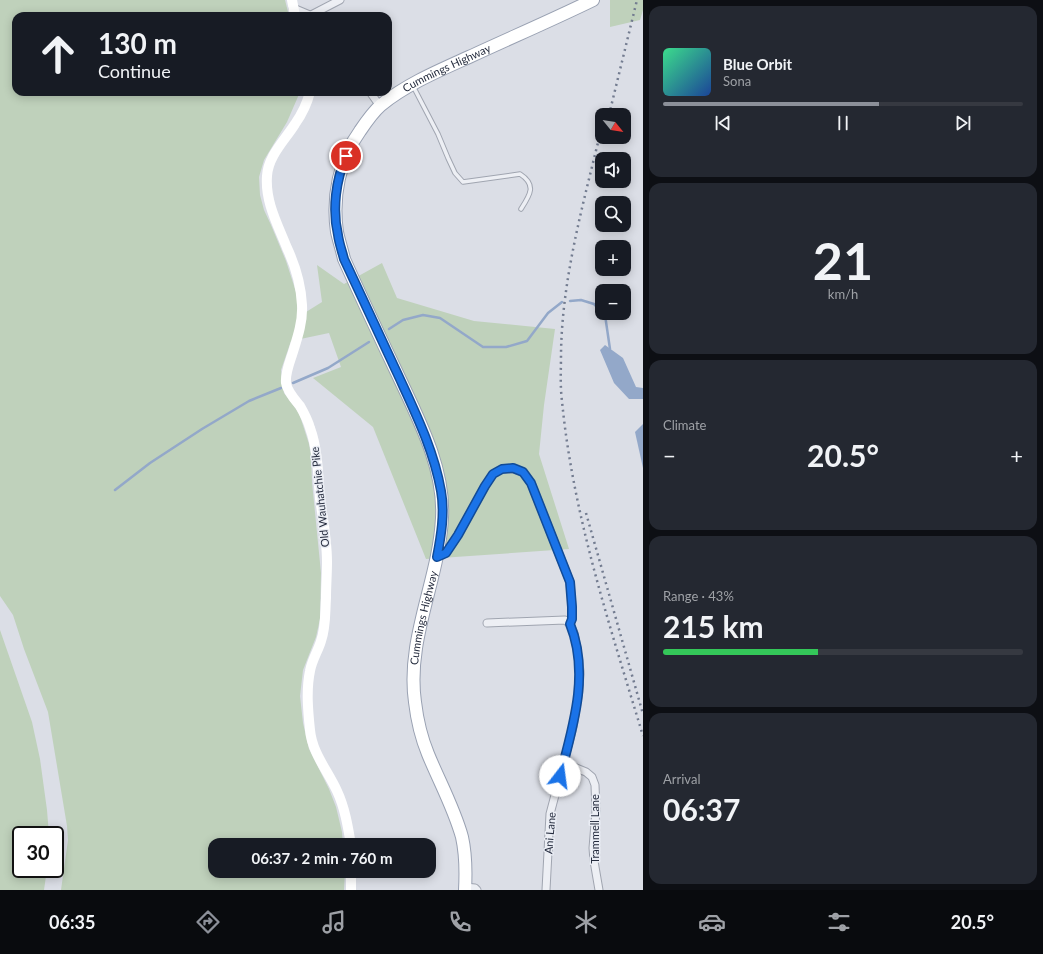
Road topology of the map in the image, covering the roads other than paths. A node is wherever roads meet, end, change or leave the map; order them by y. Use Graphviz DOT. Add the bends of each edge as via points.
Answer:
graph roads {
  1 [pos="340,0"];
  2 [pos="592,0"];
  3 [pos="318,12"];
  4 [pos="412,84"];
  5 [pos="309,96"];
  6 [pos="373,96"];
  7 [pos="380,106"];
  8 [pos="521,209"];
  9 [pos="437,557"];
  10 [pos="487,623"];
  11 [pos="570,624"];
  12 [pos="564,763"];
  13 [pos="350,838"];
  14 [pos="351,878"];
  15 [pos="469,889"];
  16 [pos="351,890"];
  17 [pos="546,890"];
  18 [pos="600,890"];
  1 -- 3 [label="street"];
  2 -- 4 [label="main road, Cummings Highway"];
  4 -- 7 [label="main road, Cummings Highway"];
  4 -- 8 [label="lane" via="455,173 464,182 520,174 527,178 530,187 530,194"];
  5 -- 13 [label="main road, Old Wauhatchie Pike" via="300,118 272,158 266,179 269,202 296,272 302,304 300,327 286,383 307,419 314,441 326,546 325,623 310,670 307,696 310,733 317,755 338,792"];
  6 -- 7 [label="street"];
  7 -- 9 [label="main road, Cummings Highway" via="364,124 343,164 336,199 337,233 344,259 432,452 441,492 442,517"];
  9 -- 11 [label="street" via="446,553 493,474 502,469 513,468 523,472 531,483 570,582"];
  9 -- 15 [label="main road, Cummings Highway" via="415,651 415,700 427,752 462,838"];
  10 -- 11 [label="street" via="565,620"];
  11 -- 12 [label="street, Ani Lane" via="574,633 580,671 573,726"];
  12 -- 17 [label="street, Ani Lane" via="550,814"];
  12 -- 18 [label="street, Trammell Lane" via="586,772 596,784 594,861"];
  14 -- 16 [label="main road"];
}
